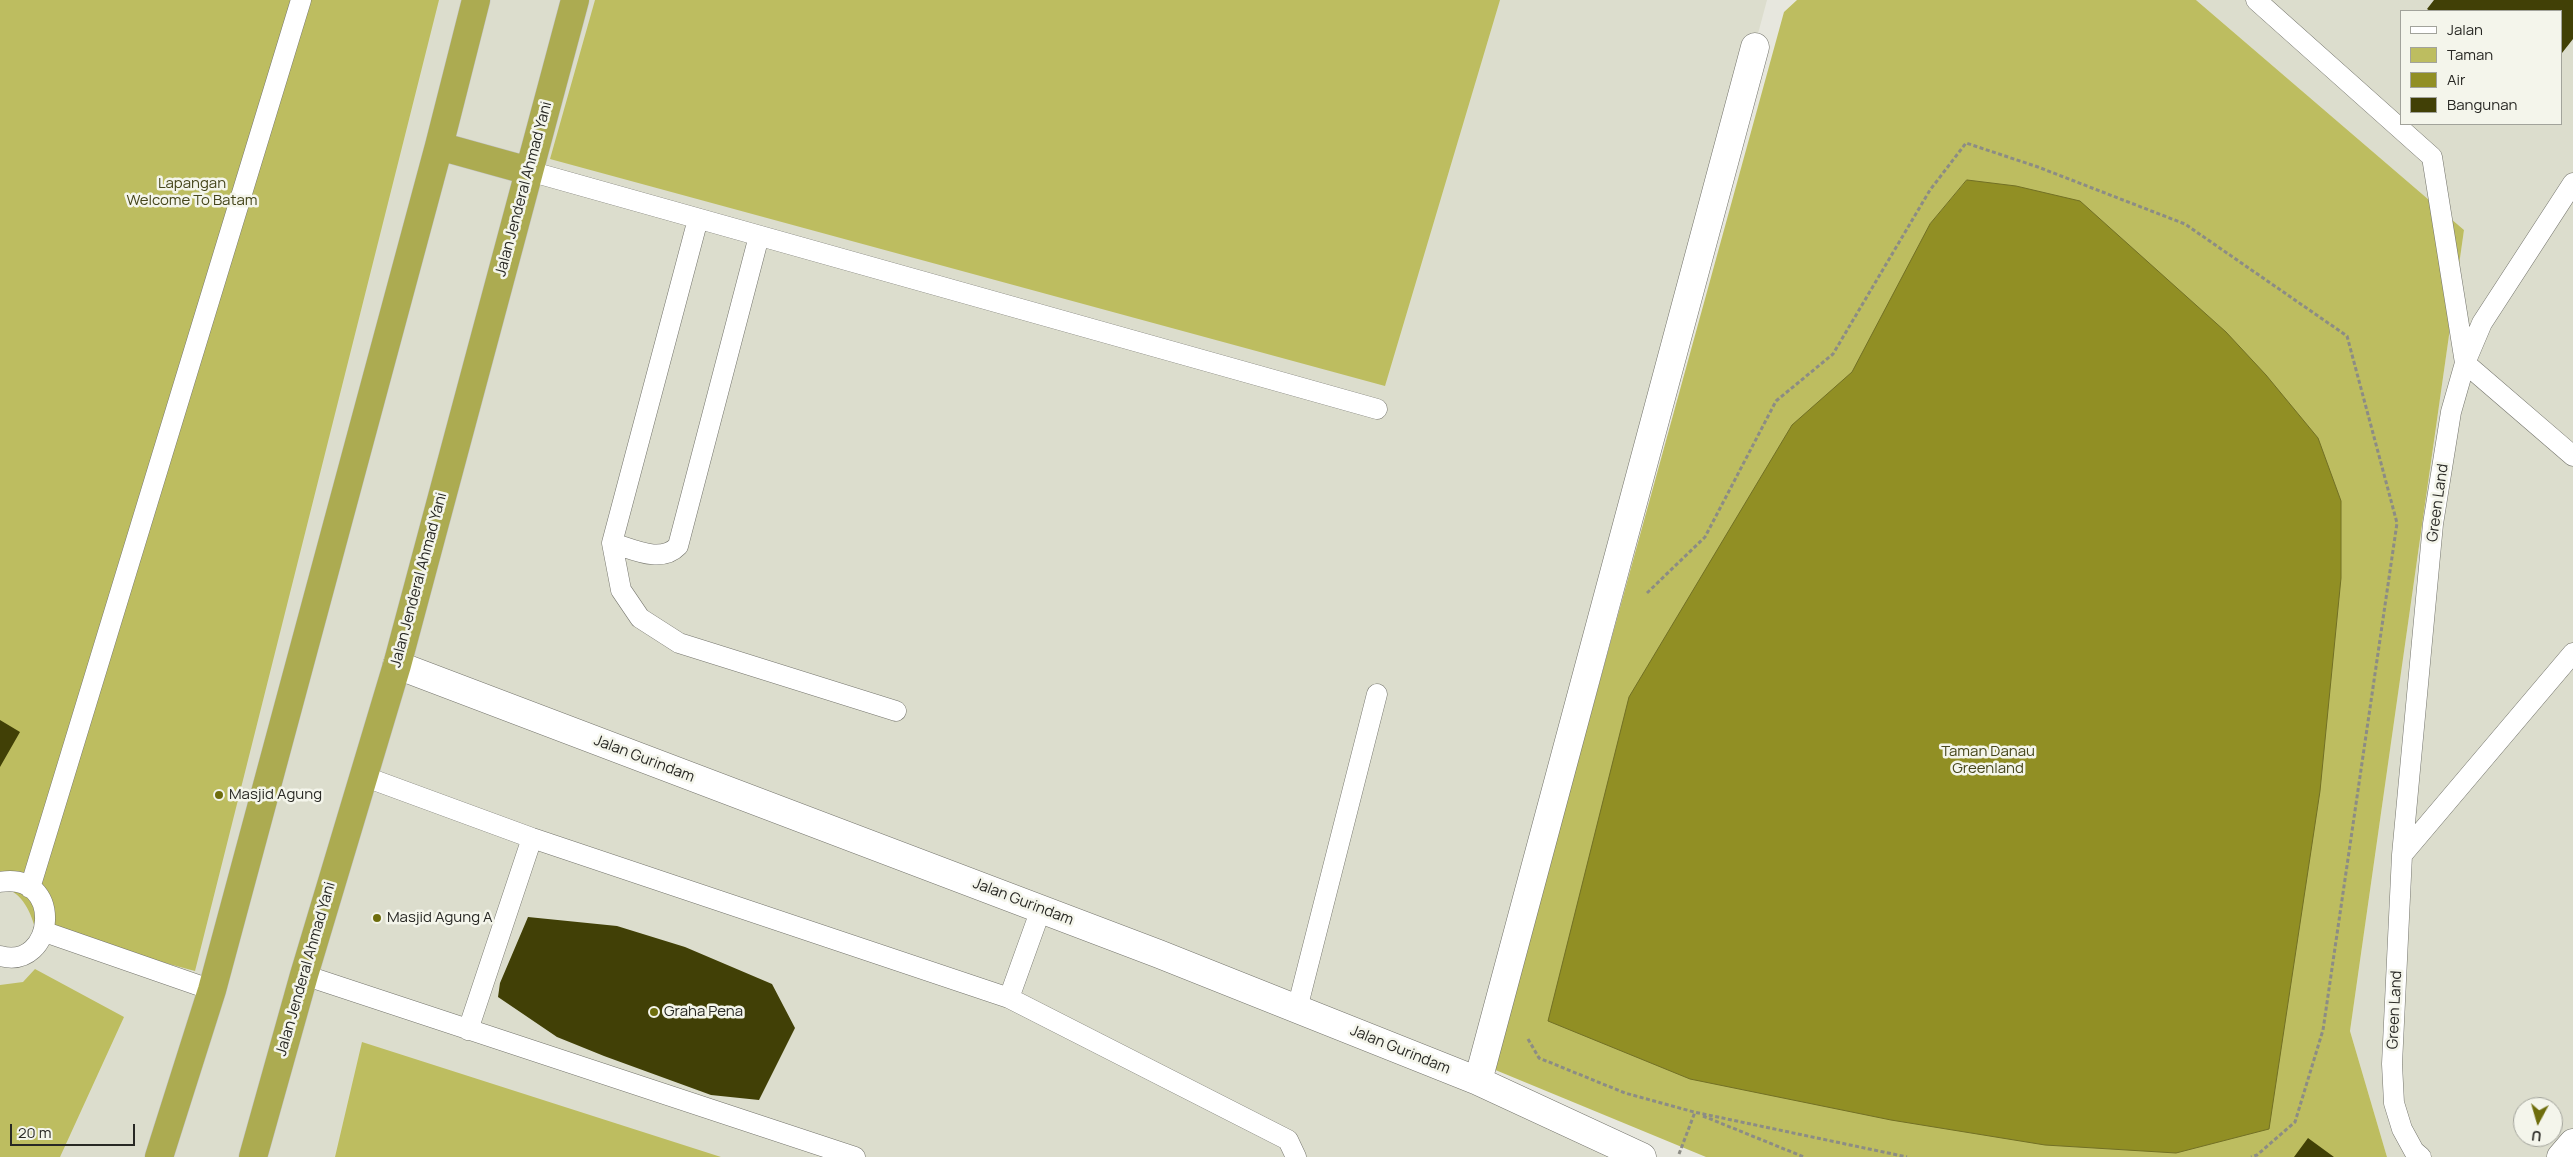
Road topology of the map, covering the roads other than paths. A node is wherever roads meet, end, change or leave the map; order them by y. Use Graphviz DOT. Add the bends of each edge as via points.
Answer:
graph roads {
  1 [pos="301,0"];
  2 [pos="476,0"];
  3 [pos="575,0"];
  4 [pos="2256,0"];
  5 [pos="1755,47"];
  6 [pos="440,146"];
  7 [pos="529,171"];
  8 [pos="2573,183"];
  9 [pos="698,219"];
  10 [pos="759,236"];
  11 [pos="2465,363"];
  12 [pos="1377,409"];
  13 [pos="2573,456"];
  14 [pos="612,543"];
  15 [pos="2573,653"];
  16 [pos="397,665"];
  17 [pos="1377,694"];
  18 [pos="896,711"];
  19 [pos="363,776"];
  20 [pos="532,838"];
  21 [pos="2402,855"];
  22 [pos="0,882"];
  23 [pos="30,888"];
  24 [pos="1041,909"];
  25 [pos="45,932"];
  26 [pos="0,956"];
  27 [pos="304,975"];
  28 [pos="212,990"];
  29 [pos="1009,998"];
  30 [pos="1297,1008"];
  31 [pos="468,1030"];
  32 [pos="1478,1081"];
  33 [pos="2573,1143"];
  34 [pos="159,1157"];
  35 [pos="253,1157"];
  36 [pos="854,1157"];
  37 [pos="1296,1157"];
  38 [pos="1642,1157"];
  39 [pos="2421,1157"];
  40 [pos="2561,1157"];
  1 -- 23 [label="lane"];
  2 -- 6 [label="highway"];
  3 -- 7 [label="highway, Jalan Jenderal Ahmad Yani"];
  4 -- 11 [label="lane" via="2432,157"];
  5 -- 32 [label="street"];
  6 -- 7 [label="highway"];
  6 -- 28 [label="highway"];
  7 -- 9 [label="lane"];
  7 -- 16 [label="highway, Jalan Jenderal Ahmad Yani"];
  8 -- 11 [label="lane, Green Land" via="2482,322"];
  9 -- 10 [label="lane"];
  9 -- 14 [label="lane"];
  10 -- 12 [label="lane"];
  10 -- 14 [label="lane" via="678,546 671,554 659,556"];
  11 -- 13 [label="lane"];
  11 -- 21 [label="lane, Green Land" via="2451,412 2433,524"];
  14 -- 18 [label="lane" via="621,590 640,618 679,642"];
  15 -- 21 [label="lane"];
  16 -- 19 [label="highway, Jalan Jenderal Ahmad Yani"];
  16 -- 24 [label="street, Jalan Gurindam"];
  17 -- 30 [label="lane"];
  19 -- 20 [label="lane"];
  19 -- 27 [label="highway, Jalan Jenderal Ahmad Yani"];
  20 -- 29 [label="lane"];
  20 -- 31 [label="lane"];
  21 -- 39 [label="lane, Green Land" via="2392,1064 2402,1130"];
  22 -- 23 [label="lane" via="19,882"];
  23 -- 25 [label="lane" via="44,907 47,919"];
  24 -- 29 [label="lane"];
  24 -- 30 [label="street, Jalan Gurindam"];
  25 -- 26 [label="lane" via="29,951 17,956"];
  25 -- 28 [label="lane"];
  27 -- 31 [label="lane"];
  27 -- 35 [label="highway, Jalan Jenderal Ahmad Yani"];
  28 -- 34 [label="highway"];
  29 -- 37 [label="lane" via="1288,1140"];
  30 -- 32 [label="street, Jalan Gurindam"];
  31 -- 36 [label="lane"];
  32 -- 38 [label="street, Jalan Gurindam"];
  33 -- 40 [label="street"];
}
